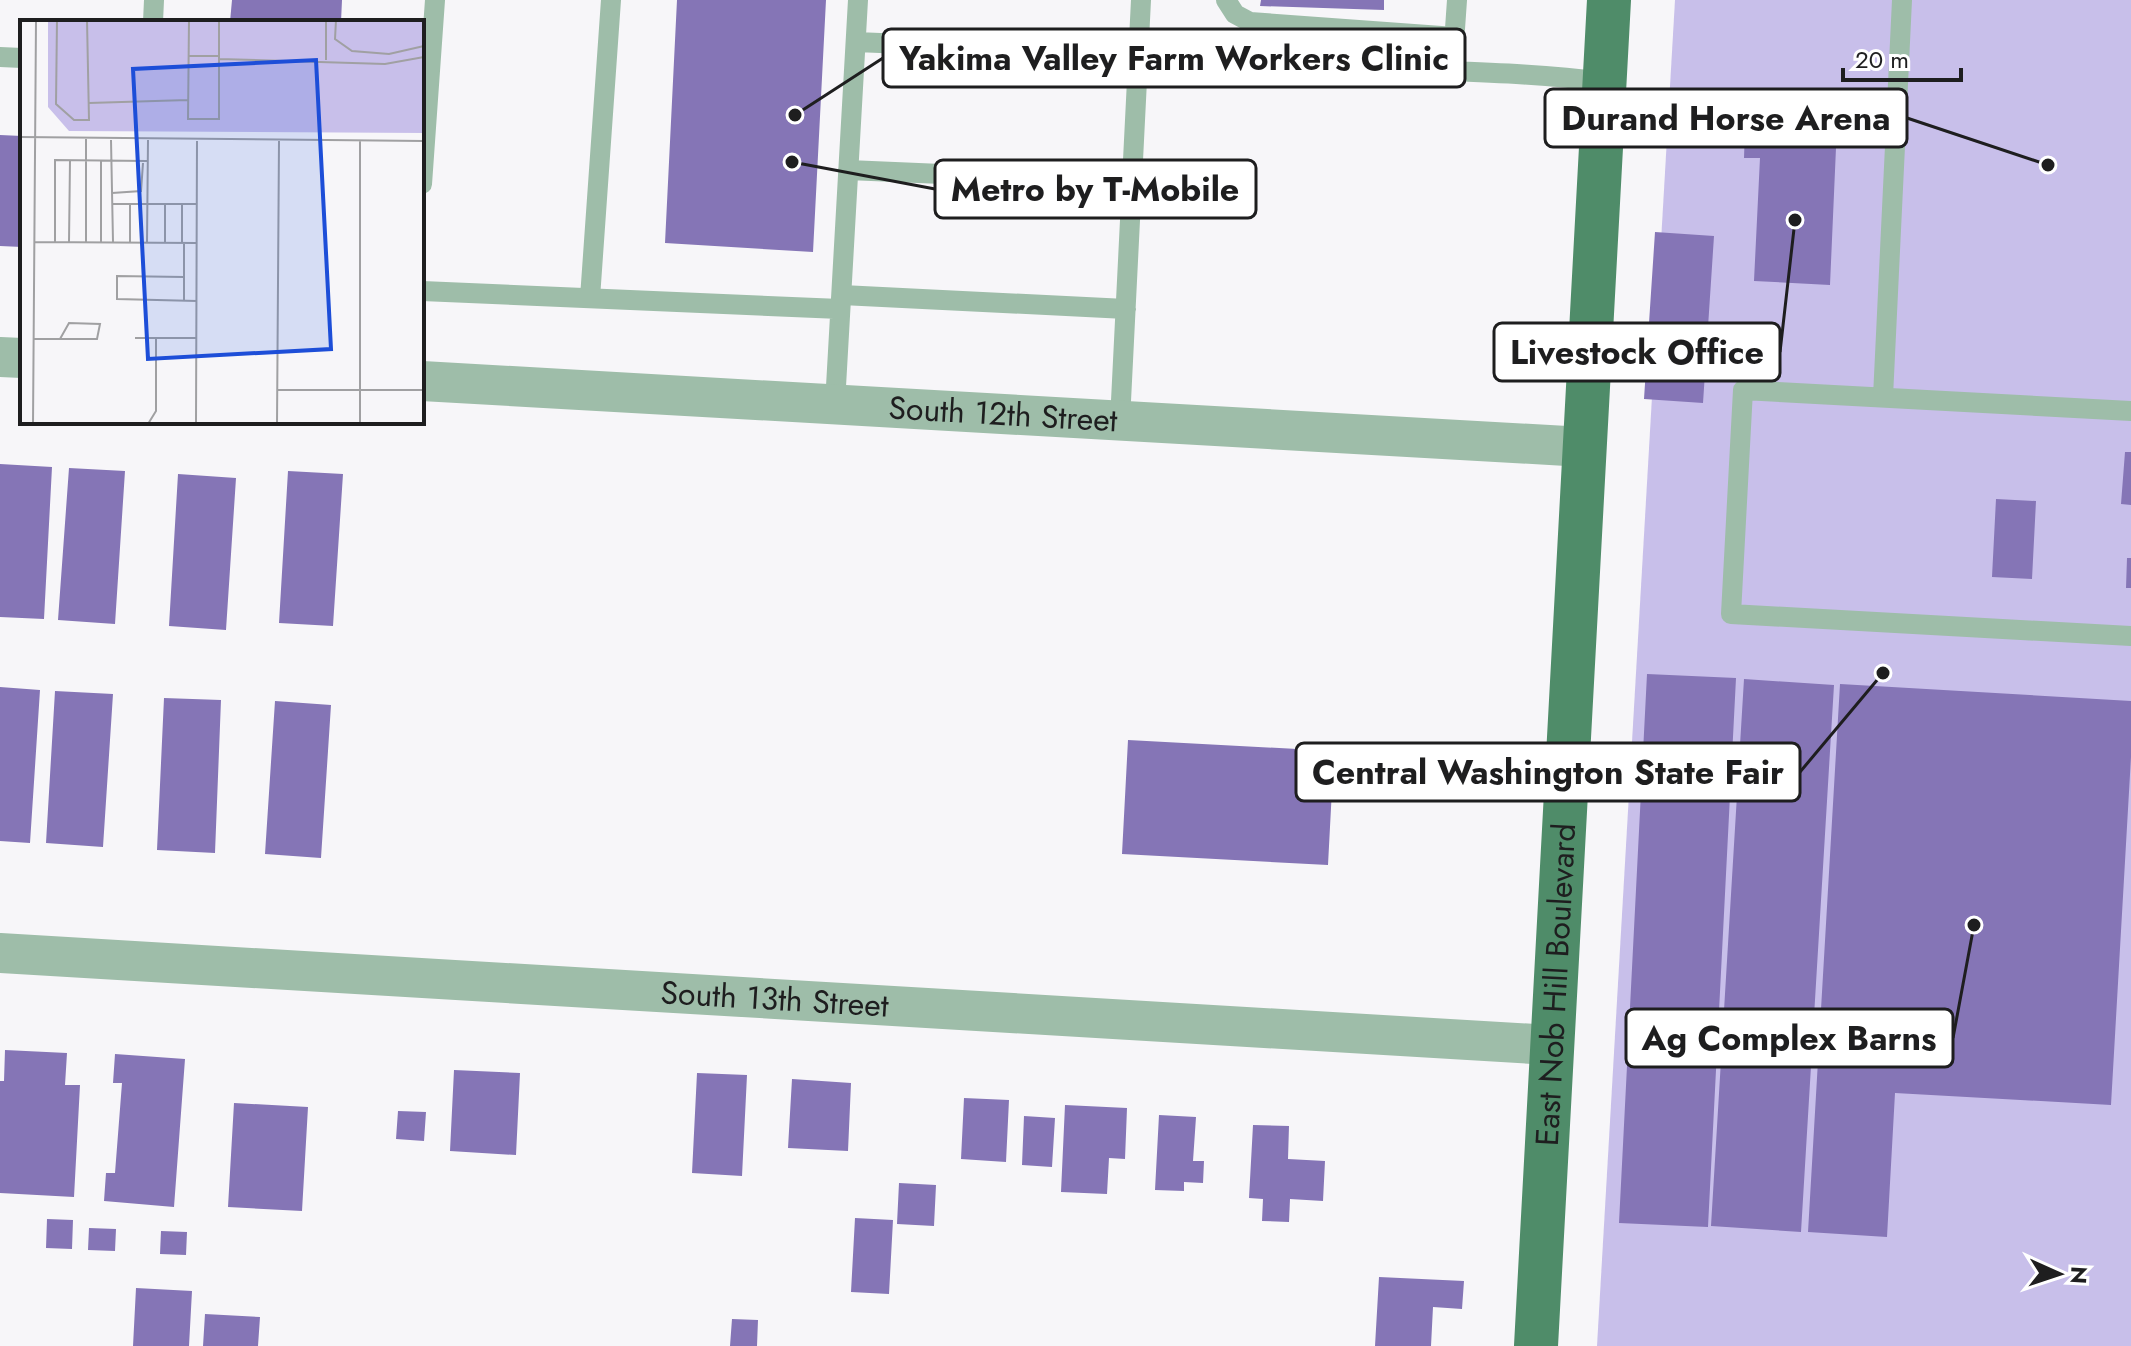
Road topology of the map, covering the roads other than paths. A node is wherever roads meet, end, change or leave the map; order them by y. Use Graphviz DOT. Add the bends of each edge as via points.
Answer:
graph roads {
  1 [pos="154,0"];
  2 [pos="435,0"];
  3 [pos="611,0"];
  4 [pos="858,0"];
  5 [pos="1141,0"];
  6 [pos="1226,0"];
  7 [pos="1457,0"];
  8 [pos="1609,0"];
  9 [pos="1902,0"];
  10 [pos="153,20"];
  11 [pos="1455,37"];
  12 [pos="856,42"];
  13 [pos="1138,53"];
  14 [pos="0,57"];
  15 [pos="20,58"];
  16 [pos="1452,72"];
  17 [pos="1604,82"];
  18 [pos="424,156"];
  19 [pos="848,170"];
  20 [pos="1132,182"];
  21 [pos="424,291"];
  22 [pos="590,298"];
  23 [pos="841,302"];
  24 [pos="1126,309"];
  25 [pos="0,357"];
  26 [pos="20,358"];
  27 [pos="424,381"];
  28 [pos="1883,397"];
  29 [pos="835,404"];
  30 [pos="2131,411"];
  31 [pos="1120,421"];
  32 [pos="1584,447"];
  33 [pos="2131,636"];
  34 [pos="0,953"];
  35 [pos="1551,1045"];
  36 [pos="1536,1346"];
  1 -- 10 [label="lane"];
  2 -- 18 [label="lane"];
  3 -- 22 [label="lane"];
  4 -- 12 [label="lane"];
  5 -- 13 [label="lane"];
  6 -- 11 [label="lane" via="1235,14 1250,22"];
  7 -- 11 [label="lane"];
  8 -- 17 [label="main road, East Nob Hill Boulevard"];
  9 -- 28 [label="lane"];
  11 -- 16 [label="lane"];
  12 -- 13 [label="lane"];
  12 -- 19 [label="lane"];
  13 -- 16 [label="lane"];
  13 -- 20 [label="lane"];
  14 -- 15 [label="lane"];
  16 -- 17 [label="lane"];
  17 -- 32 [label="main road, East Nob Hill Boulevard"];
  19 -- 20 [label="lane"];
  19 -- 23 [label="lane"];
  20 -- 24 [label="lane"];
  21 -- 22 [label="lane"];
  22 -- 23 [label="lane"];
  23 -- 24 [label="lane"];
  23 -- 29 [label="lane"];
  24 -- 31 [label="lane"];
  25 -- 26 [label="street"];
  27 -- 29 [label="street, South 12th Street"];
  28 -- 30 [label="lane"];
  28 -- 33 [label="lane" via="1743,390 1731,614"];
  29 -- 31 [label="street, South 12th Street"];
  31 -- 32 [label="street, South 12th Street"];
  32 -- 35 [label="main road, East Nob Hill Boulevard"];
  34 -- 35 [label="street, South 13th Street"];
  35 -- 36 [label="main road, East Nob Hill Boulevard"];
}
